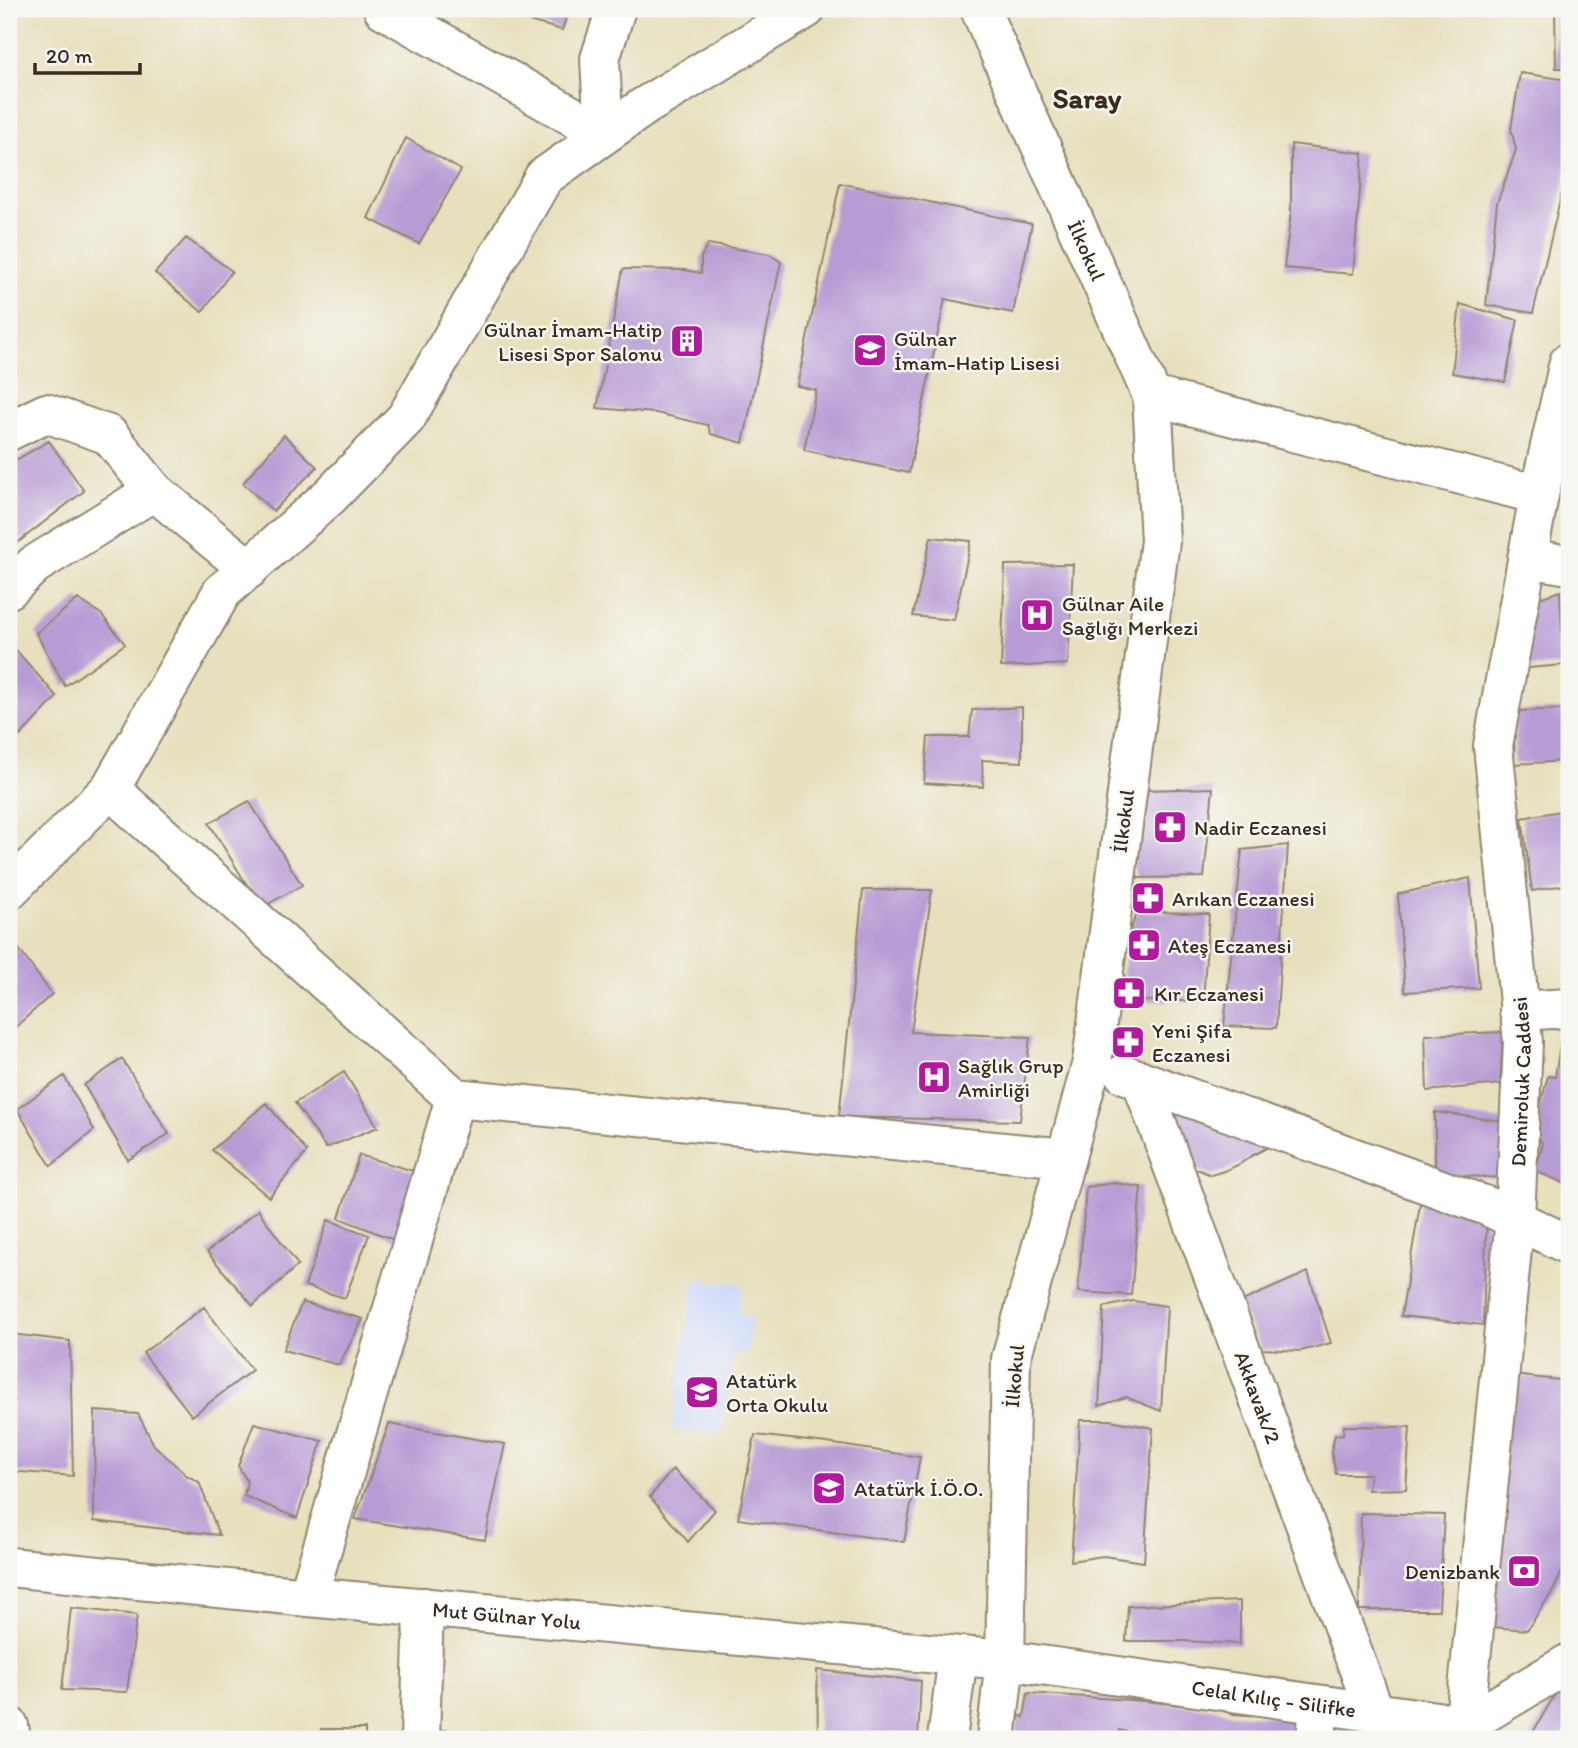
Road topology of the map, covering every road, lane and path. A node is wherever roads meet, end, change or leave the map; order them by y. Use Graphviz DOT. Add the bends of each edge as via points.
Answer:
graph roads {
  1 [pos="383,9"];
  2 [pos="616,9"];
  3 [pos="806,9"];
  4 [pos="981,9"];
  5 [pos="604,134"];
  6 [pos="1569,362"];
  7 [pos="1152,396"];
  8 [pos="9,431"];
  9 [pos="154,491"];
  10 [pos="1539,495"];
  11 [pos="1527,558"];
  12 [pos="1569,565"];
  13 [pos="248,569"];
  14 [pos="9,589"];
  15 [pos="110,789"];
  16 [pos="9,890"];
  17 [pos="1569,1008"];
  18 [pos="1519,1011"];
  19 [pos="1092,1062"];
  20 [pos="1141,1080"];
  21 [pos="455,1098"];
  22 [pos="1066,1158"];
  23 [pos="1515,1220"];
  24 [pos="1569,1245"];
  25 [pos="9,1567"];
  26 [pos="308,1597"];
  27 [pos="424,1607"];
  28 [pos="958,1656"];
  29 [pos="1005,1660"];
  30 [pos="1569,1663"];
  31 [pos="1375,1713"];
  32 [pos="1318,1722"];
  33 [pos="9,1726"];
  34 [pos="1464,1732"];
  35 [pos="12,1739"];
  36 [pos="420,1739"];
  37 [pos="947,1739"];
  38 [pos="996,1739"];
  1 -- 5 [label="street"];
  2 -- 5 [label="street" via="600,59"];
  3 -- 5 [label="street"];
  4 -- 7 [label="street, İlkokul"];
  5 -- 13 [label="street" via="544,177 405,418 330,496"];
  6 -- 10 [label="street, Demiroluk Caddesi"];
  7 -- 10 [label="street"];
  7 -- 19 [label="street, İlkokul" via="1160,541"];
  8 -- 9 [label="street" via="46,413 109,435"];
  9 -- 13 [label="street"];
  9 -- 14 [label="street" via="34,565"];
  10 -- 11 [label="street, Demiroluk Caddesi"];
  11 -- 12 [label="street"];
  11 -- 18 [label="street, Demiroluk Caddesi" via="1493,746"];
  13 -- 15 [label="street" via="222,592"];
  15 -- 16 [label="street"];
  15 -- 21 [label="street"];
  17 -- 18 [label="street"];
  18 -- 23 [label="street, Demiroluk Caddesi" via="1522,1042"];
  19 -- 20 [label="street"];
  19 -- 22 [label="street, İlkokul"];
  20 -- 23 [label="street"];
  20 -- 31 [label="street, Akkavak/2"];
  21 -- 22 [label="street"];
  21 -- 26 [label="street"];
  22 -- 29 [label="street, İlkokul" via="1011,1359"];
  23 -- 24 [label="street"];
  23 -- 34 [label="street, Demiroluk Caddesi"];
  25 -- 26 [label="street, Mut Gülnar Yolu"];
  26 -- 27 [label="street, Mut Gülnar Yolu"];
  27 -- 28 [label="street, Mut Gülnar Yolu"];
  27 -- 36 [label="street"];
  28 -- 29 [label="street, Mut Gülnar Yolu"];
  28 -- 37 [label="street"];
  29 -- 32 [label="street, Celal Kılıç - Silifke"];
  29 -- 38 [label="street, İlkokul"];
  30 -- 34 [label="street"];
  31 -- 32 [label="street, Celal Kılıç - Silifke"];
  31 -- 34 [label="street, Celal Kılıç - Silifke"];
  33 -- 35 [label="street"];
}
